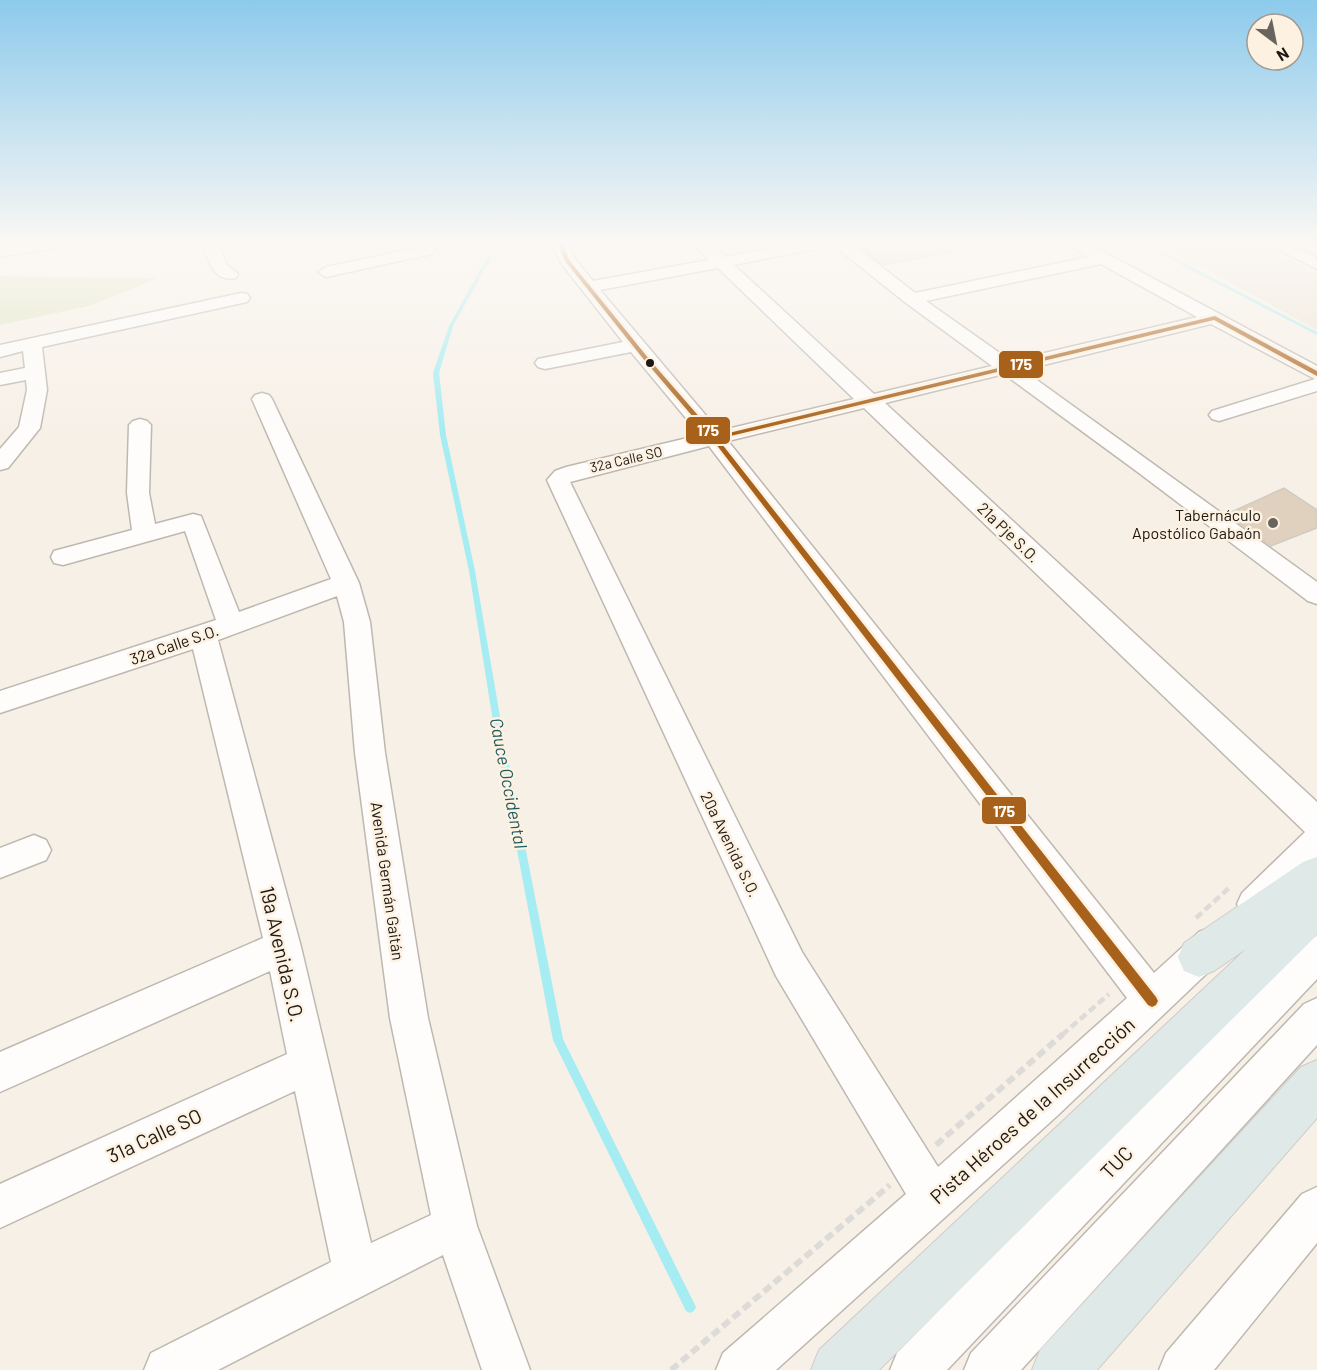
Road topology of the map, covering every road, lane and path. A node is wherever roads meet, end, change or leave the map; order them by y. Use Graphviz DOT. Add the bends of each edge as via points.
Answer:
graph roads {
  1 [pos="205,306"];
  2 [pos="606,306"];
  3 [pos="767,306"];
  4 [pos="922,306"];
  5 [pos="1192,306"];
  6 [pos="1215,318"];
  7 [pos="32,344"];
  8 [pos="636,345"];
  9 [pos="0,351"];
  10 [pos="545,363"];
  11 [pos="1006,366"];
  12 [pos="35,372"];
  13 [pos="1317,374"];
  14 [pos="0,379"];
  15 [pos="1317,385"];
  16 [pos="262,399"];
  17 [pos="871,401"];
  18 [pos="1219,415"];
  19 [pos="140,425"];
  20 [pos="29,428"];
  21 [pos="0,435"];
  22 [pos="714,438"];
  23 [pos="0,463"];
  24 [pos="562,476"];
  25 [pos="145,534"];
  26 [pos="63,557"];
  27 [pos="346,583"];
  28 [pos="1317,595"];
  29 [pos="217,630"];
  30 [pos="0,702"];
  31 [pos="1317,822"];
  32 [pos="1317,842"];
  33 [pos="34,850"];
  34 [pos="0,863"];
  35 [pos="1317,875"];
  36 [pos="1233,884"];
  37 [pos="1317,908"];
  38 [pos="1195,940"];
  39 [pos="282,947"];
  40 [pos="1317,953"];
  41 [pos="1141,988"];
  42 [pos="1317,1017"];
  43 [pos="309,1064"];
  44 [pos="0,1072"];
  45 [pos="1317,1083"];
  46 [pos="913,1166"];
  47 [pos="933,1199"];
  48 [pos="0,1206"];
  49 [pos="1317,1209"];
  50 [pos="455,1226"];
  51 [pos="356,1274"];
  52 [pos="679,1367"];
  53 [pos="168,1370"];
  54 [pos="506,1370"];
  55 [pos="671,1370"];
  56 [pos="740,1370"];
  57 [pos="838,1370"];
  58 [pos="914,1370"];
  59 [pos="988,1370"];
  60 [pos="1060,1370"];
  61 [pos="1183,1370"];
  1 -- 7 [label="street"];
  2 -- 8 [label="street"];
  3 -- 17 [label="street, 21a Pje S.O."];
  4 -- 11 [label="street"];
  5 -- 6 [label="street"];
  6 -- 11 [label="street, 32a Calle SO"];
  6 -- 13 [label="street"];
  7 -- 9 [label="street"];
  7 -- 12 [label="street"];
  8 -- 10 [label="street"];
  8 -- 22 [label="street"];
  11 -- 17 [label="street, 32a Calle SO"];
  11 -- 28 [label="street"];
  12 -- 14 [label="street"];
  12 -- 20 [label="street" via="37,390"];
  15 -- 18 [label="street"];
  16 -- 27 [label="street, Avenida Germán Gaitán"];
  17 -- 22 [label="street, 32a Calle SO"];
  17 -- 31 [label="street, 21a Pje S.O."];
  19 -- 25 [label="street" via="138,493"];
  20 -- 21 [label="street"];
  20 -- 23 [label="street"];
  22 -- 24 [label="street, 32a Calle SO"];
  22 -- 41 [label="street"];
  24 -- 46 [label="street, 20a Avenida S.O." via="559,486 789,964"];
  25 -- 26 [label="street"];
  25 -- 29 [label="street, 19a Avenida S.O." via="193,521"];
  27 -- 29 [label="street, 32a Calle S.O."];
  27 -- 50 [label="street, Avenida Germán Gaitán" via="357,622 370,753 409,1018"];
  29 -- 30 [label="street, 32a Calle S.O."];
  29 -- 39 [label="street, 19a Avenida S.O."];
  32 -- 38 [label="street, Pista Héroes de la Insurrección"];
  33 -- 34 [label="street"];
  35 -- 38 [label="main road"];
  36 -- 38 [label="path"];
  37 -- 57 [label="main road"];
  38 -- 41 [label="street, Pista Héroes de la Insurrección"];
  39 -- 43 [label="street, 19a Avenida S.O."];
  39 -- 44 [label="street"];
  40 -- 58 [label="street, TUC"];
  41 -- 46 [label="path"];
  41 -- 47 [label="street, Pista Héroes de la Insurrección"];
  42 -- 59 [label="street"];
  43 -- 48 [label="street, 31a Calle SO"];
  43 -- 51 [label="street, 19a Avenida S.O."];
  45 -- 60 [label="main road"];
  46 -- 47 [label="street, 20a Avenida S.O."];
  46 -- 52 [label="path"];
  47 -- 56 [label="street, Pista Héroes de la Insurrección"];
  49 -- 61 [label="street"];
  50 -- 51 [label="street"];
  50 -- 54 [label="street, Avenida Germán Gaitán"];
  51 -- 53 [label="street"];
  52 -- 55 [label="path"];
}
